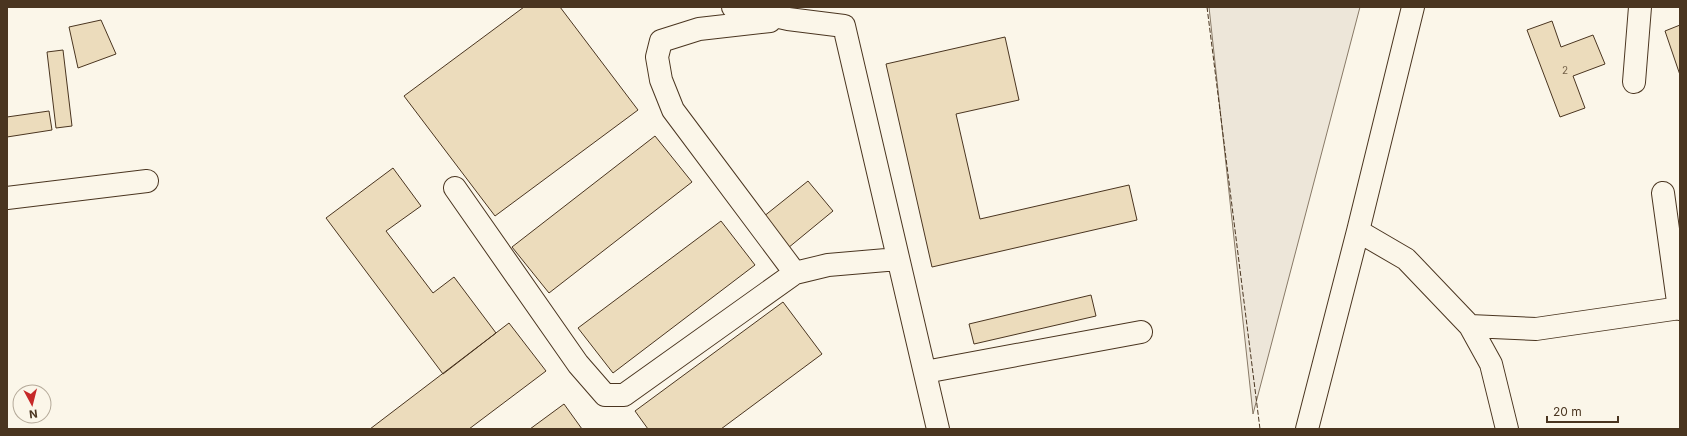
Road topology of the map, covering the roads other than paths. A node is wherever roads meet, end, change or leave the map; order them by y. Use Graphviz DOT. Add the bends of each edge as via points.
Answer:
graph roads {
  1 [pos="733,7"];
  2 [pos="1413,7"];
  3 [pos="1640,7"];
  4 [pos="843,17"];
  5 [pos="788,19"];
  6 [pos="1634,82"];
  7 [pos="147,181"];
  8 [pos="455,188"];
  9 [pos="1662,193"];
  10 [pos="7,198"];
  11 [pos="1358,231"];
  12 [pos="898,259"];
  13 [pos="795,273"];
  14 [pos="1680,309"];
  15 [pos="1470,326"];
  16 [pos="1141,332"];
  17 [pos="925,372"];
  18 [pos="938,429"];
  19 [pos="1307,429"];
  20 [pos="1507,429"];
  1 -- 5 [label="street"];
  2 -- 11 [label="street"];
  3 -- 6 [label="street"];
  4 -- 5 [label="street"];
  4 -- 12 [label="street"];
  5 -- 13 [label="street" via="699,29 661,41 657,56 661,80 673,110"];
  7 -- 10 [label="street"];
  8 -- 13 [label="street" via="578,364 605,394 624,395"];
  9 -- 14 [label="street"];
  11 -- 15 [label="street" via="1406,259"];
  11 -- 19 [label="street"];
  12 -- 13 [label="street" via="828,265"];
  12 -- 17 [label="street"];
  14 -- 15 [label="street" via="1536,328"];
  15 -- 20 [label="street" via="1491,364"];
  16 -- 17 [label="street"];
  17 -- 18 [label="street"];
}
